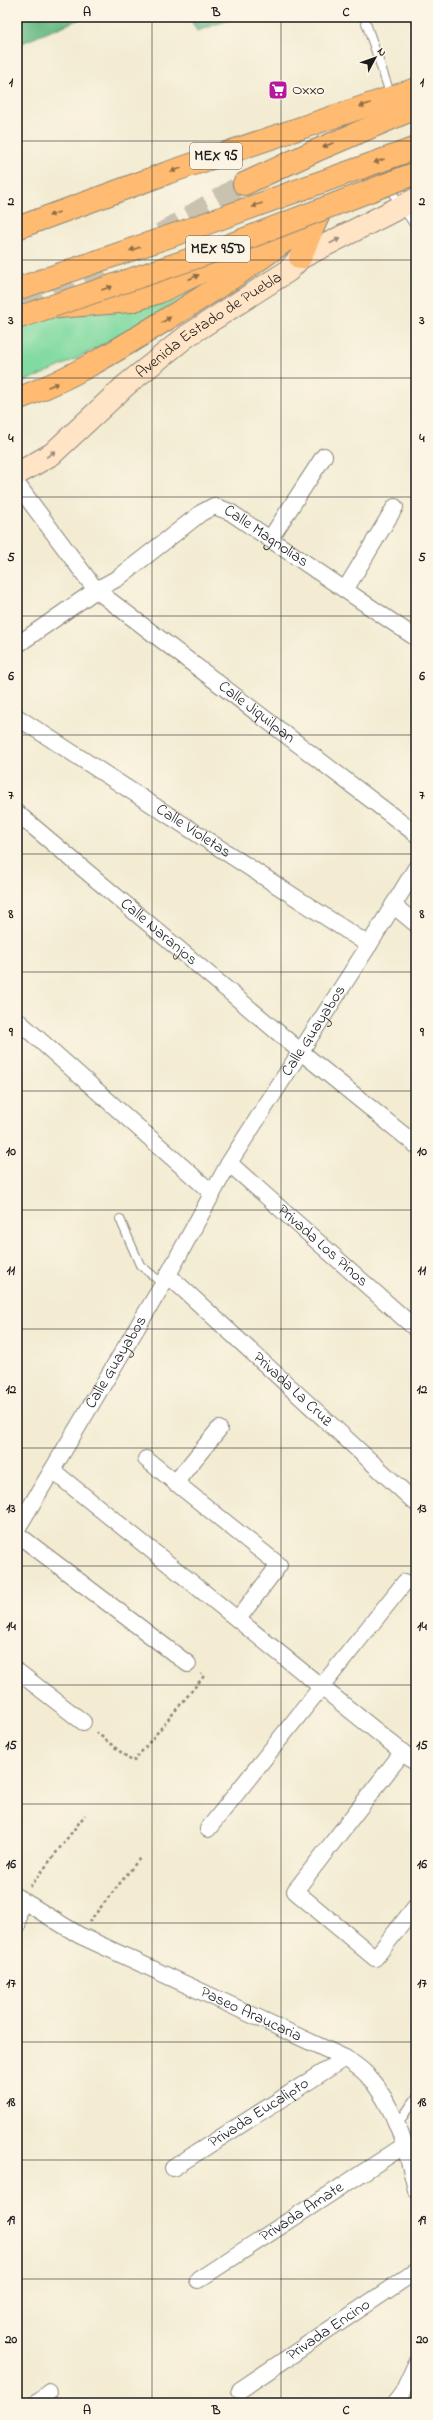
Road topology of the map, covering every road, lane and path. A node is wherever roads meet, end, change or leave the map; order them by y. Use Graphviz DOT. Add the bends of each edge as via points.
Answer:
graph roads {
  1 [pos="364,17"];
  2 [pos="414,17"];
  3 [pos="416,22"];
  4 [pos="416,90"];
  5 [pos="391,97"];
  6 [pos="416,108"];
  7 [pos="416,148"];
  8 [pos="416,159"];
  9 [pos="416,173"];
  10 [pos="382,178"];
  11 [pos="244,184"];
  12 [pos="409,203"];
  13 [pos="318,216"];
  14 [pos="416,227"];
  15 [pos="17,228"];
  16 [pos="300,258"];
  17 [pos="17,289"];
  18 [pos="17,308"];
  19 [pos="17,318"];
  20 [pos="17,399"];
  21 [pos="324,456"];
  22 [pos="17,474"];
  23 [pos="17,484"];
  24 [pos="395,507"];
  25 [pos="270,539"];
  26 [pos="96,590"];
  27 [pos="345,590"];
  28 [pos="416,638"];
  29 [pos="17,645"];
  30 [pos="17,717"];
  31 [pos="17,813"];
  32 [pos="416,834"];
  33 [pos="416,868"];
  34 [pos="393,905"];
  35 [pos="416,924"];
  36 [pos="369,945"];
  37 [pos="17,1020"];
  38 [pos="300,1051"];
  39 [pos="416,1145"];
  40 [pos="229,1163"];
  41 [pos="212,1193"];
  42 [pos="120,1219"];
  43 [pos="166,1280"];
  44 [pos="416,1329"];
  45 [pos="219,1429"];
  46 [pos="146,1459"];
  47 [pos="52,1471"];
  48 [pos="175,1483"];
  49 [pos="416,1503"];
  50 [pos="17,1529"];
  51 [pos="17,1534"];
  52 [pos="405,1582"];
  53 [pos="238,1619"];
  54 [pos="188,1664"];
  55 [pos="17,1671"];
  56 [pos="321,1688"];
  57 [pos="83,1722"];
  58 [pos="402,1753"];
  59 [pos="416,1764"];
  60 [pos="85,1815"];
  61 [pos="208,1829"];
  62 [pos="140,1858"];
  63 [pos="19,1898"];
  64 [pos="416,1906"];
  65 [pos="86,1926"];
  66 [pos="17,1927"];
  67 [pos="345,2058"];
  68 [pos="416,2098"];
  69 [pos="397,2126"];
  70 [pos="406,2145"];
  71 [pos="173,2168"];
  72 [pos="416,2190"];
  73 [pos="416,2271"];
  74 [pos="198,2280"];
  75 [pos="416,2364"];
  76 [pos="240,2390"];
  77 [pos="49,2392"];
  78 [pos="36,2403"];
  79 [pos="395,2403"];
  1 -- 5 [label="lane"];
  2 -- 3 [label="lane"];
  4 -- 5 [label="main road, MEX 95"];
  5 -- 15 [label="main road, MEX 95, one-way" via="167,173"];
  6 -- 11 [label="main road, one-way"];
  7 -- 17 [label="main road, MEX 95D, one-way, bridge"];
  8 -- 10 [label="main road"];
  19 -- 9 [label="main road, MEX 95D, one-way, bridge" via="206,254"];
  10 -- 12 [label="lane"];
  10 -- 13 [label="main road"];
  12 -- 14 [label="lane"];
  16 -- 12 [label="street, Avenida Estado de Puebla, one-way"];
  13 -- 16 [label="main road"];
  18 -- 13 [label="main road, one-way" via="98,305 159,292"];
  20 -- 13 [label="main road, one-way" via="56,384 119,350 231,280"];
  22 -- 16 [label="street, Avenida Estado de Puebla, one-way" via="52,454 126,385 187,336 288,271"];
  21 -- 25 [label="street"];
  23 -- 26 [label="street, Calle Jiquilpan"];
  24 -- 27 [label="street"];
  25 -- 26 [label="street, Calle Magnolias" via="230,512 214,506 201,513 118,578"];
  25 -- 27 [label="street, Calle Magnolias"];
  26 -- 29 [label="street"];
  26 -- 32 [label="street, Calle Jiquilpan"];
  27 -- 28 [label="street, Calle Magnolias"];
  30 -- 36 [label="street, Calle Violetas"];
  31 -- 38 [label="street, Calle Naranjos"];
  33 -- 34 [label="street, Calle Guayabos"];
  34 -- 35 [label="street"];
  34 -- 36 [label="street, Calle Guayabos"];
  36 -- 38 [label="street, Calle Guayabos"];
  37 -- 41 [label="street"];
  38 -- 39 [label="street, Calle Naranjos"];
  38 -- 40 [label="street, Calle Guayabos"];
  40 -- 41 [label="street, Calle Guayabos"];
  40 -- 44 [label="street, Privada Los Pinos"];
  41 -- 43 [label="street, Calle Guayabos"];
  42 -- 43 [label="lane" via="140,1265"];
  43 -- 47 [label="street, Calle Guayabos"];
  43 -- 49 [label="street, Privada La Cruz"];
  45 -- 48 [label="street"];
  46 -- 48 [label="street"];
  47 -- 50 [label="street, Calle Guayabos"];
  47 -- 53 [label="street"];
  48 -- 53 [label="street" via="279,1564"];
  51 -- 54 [label="street"];
  52 -- 56 [label="street"];
  53 -- 56 [label="street"];
  54 -- 57 [label="path" via="204,1676 133,1762"];
  55 -- 57 [label="street"];
  56 -- 58 [label="street"];
  56 -- 61 [label="street"];
  58 -- 59 [label="street"];
  58 -- 64 [label="street" via="296,1891 375,1958"];
  60 -- 63 [label="path"];
  62 -- 65 [label="path"];
  63 -- 66 [label="street"];
  63 -- 67 [label="street, Paseo Araucaria" via="79,1935"];
  67 -- 69 [label="street, Paseo Araucaria" via="366,2074 386,2102"];
  67 -- 71 [label="street, Privada Eucalipto"];
  68 -- 69 [label="lane"];
  69 -- 70 [label="street, Paseo Araucaria"];
  70 -- 72 [label="street, Paseo Araucaria"];
  70 -- 74 [label="street, Privada Amate"];
  73 -- 76 [label="street, Privada Encino"];
  75 -- 79 [label="street"];
  77 -- 78 [label="street"];
}
